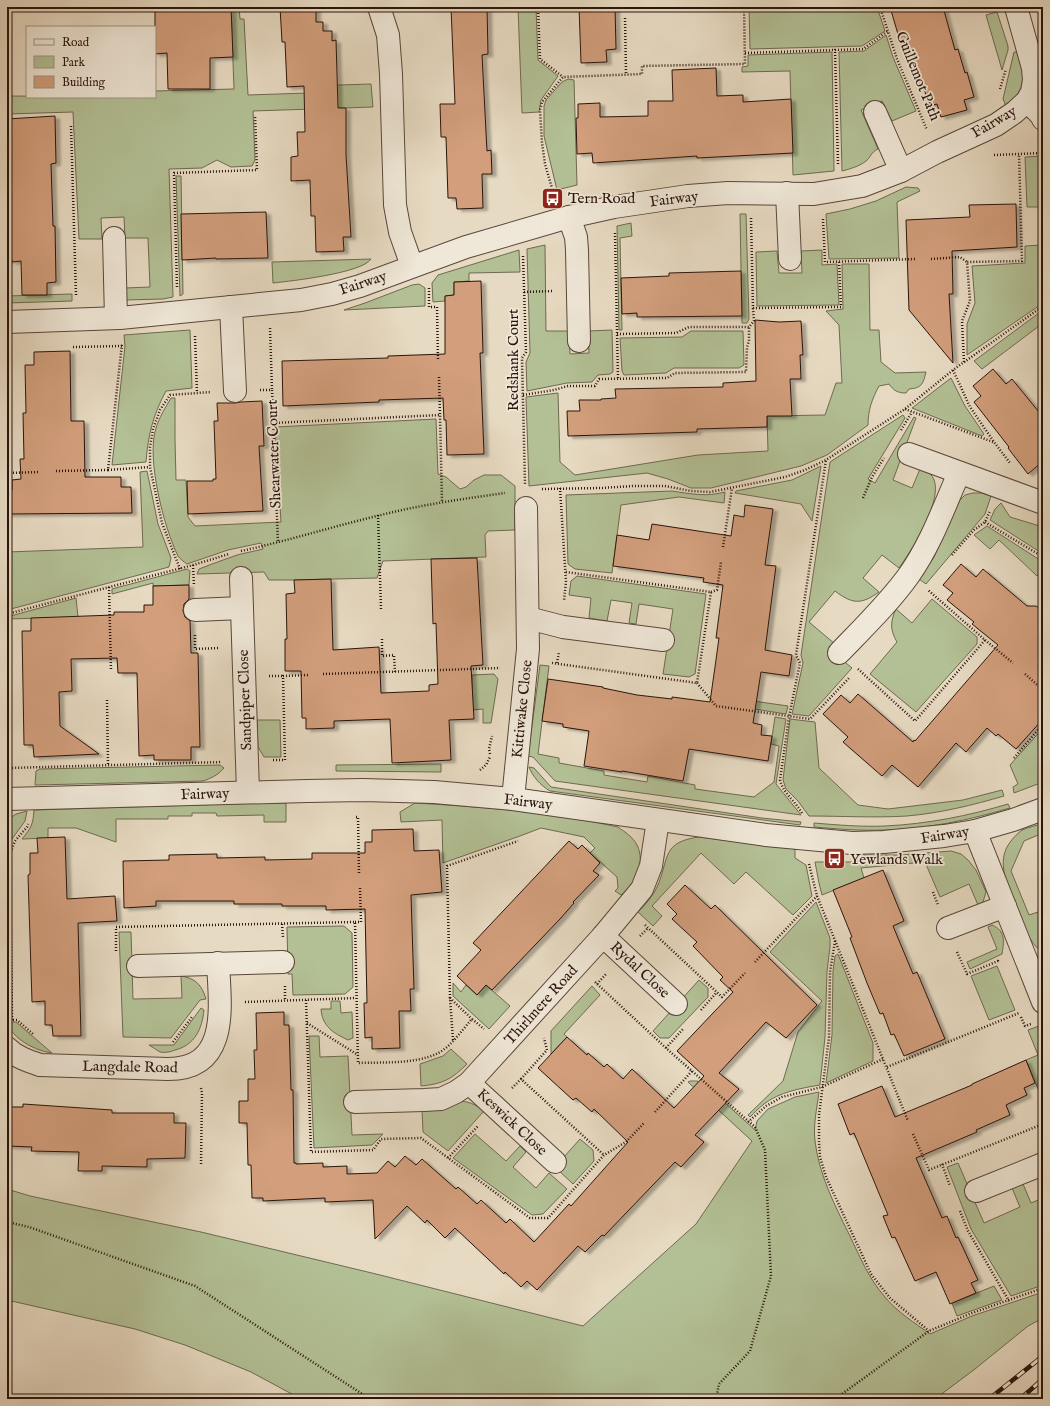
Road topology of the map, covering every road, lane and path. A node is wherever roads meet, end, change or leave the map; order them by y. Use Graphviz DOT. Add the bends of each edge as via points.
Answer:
graph roads {
  1 [pos="379,7"];
  2 [pos="538,7"];
  3 [pos="744,7"];
  4 [pos="880,7"];
  5 [pos="1016,7"];
  6 [pos="625,18"];
  7 [pos="888,31"];
  8 [pos="835,50"];
  9 [pos="745,53"];
  10 [pos="1006,68"];
  11 [pos="626,74"];
  12 [pos="563,77"];
  13 [pos="1027,101"];
  14 [pos="875,112"];
  15 [pos="255,115"];
  16 [pos="1004,119"];
  17 [pos="1043,119"];
  18 [pos="71,126"];
  19 [pos="937,152"];
  20 [pos="1012,154"];
  21 [pos="1019,154"];
  22 [pos="901,171"];
  23 [pos="838,191"];
  24 [pos="787,193"];
  25 [pos="560,194"];
  26 [pos="614,207"];
  27 [pos="569,217"];
  28 [pos="522,230"];
  29 [pos="114,238"];
  30 [pos="790,259"];
  31 [pos="915,259"];
  32 [pos="931,259"];
  33 [pos="967,262"];
  34 [pos="416,265"];
  35 [pos="270,303"];
  36 [pos="231,307"];
  37 [pos="753,308"];
  38 [pos="186,312"];
  39 [pos="118,318"];
  40 [pos="76,320"];
  41 [pos="7,322"];
  42 [pos="749,327"];
  43 [pos="617,334"];
  44 [pos="579,341"];
  45 [pos="438,362"];
  46 [pos="964,362"];
  47 [pos="953,370"];
  48 [pos="439,377"];
  49 [pos="618,379"];
  50 [pos="272,390"];
  51 [pos="235,391"];
  52 [pos="197,393"];
  53 [pos="523,395"];
  54 [pos="906,409"];
  55 [pos="440,415"];
  56 [pos="273,423"];
  57 [pos="994,442"];
  58 [pos="909,454"];
  59 [pos="826,460"];
  60 [pos="1008,460"];
  61 [pos="1012,466"];
  62 [pos="150,467"];
  63 [pos="108,470"];
  64 [pos="56,471"];
  65 [pos="40,472"];
  66 [pos="7,473"];
  67 [pos="959,473"];
  68 [pos="999,486"];
  69 [pos="560,488"];
  70 [pos="732,488"];
  71 [pos="526,499"];
  72 [pos="442,502"];
  73 [pos="1043,503"];
  74 [pos="378,515"];
  75 [pos="986,522"];
  76 [pos="278,543"];
  77 [pos="723,546"];
  78 [pos="1043,557"];
  79 [pos="949,558"];
  80 [pos="721,562"];
  81 [pos="180,569"];
  82 [pos="910,575"];
  83 [pos="241,578"];
  84 [pos="108,587"];
  85 [pos="711,592"];
  86 [pos="242,608"];
  87 [pos="381,609"];
  88 [pos="195,610"];
  89 [pos="528,618"];
  90 [pos="563,627"];
  91 [pos="382,639"];
  92 [pos="664,640"];
  93 [pos="985,640"];
  94 [pos="839,652"];
  95 [pos="557,663"];
  96 [pos="1012,664"];
  97 [pos="502,668"];
  98 [pos="858,669"];
  99 [pos="111,671"];
  100 [pos="395,672"];
  101 [pos="323,674"];
  102 [pos="1025,674"];
  103 [pos="308,675"];
  104 [pos="697,683"];
  105 [pos="1043,690"];
  106 [pos="107,700"];
  107 [pos="789,717"];
  108 [pos="1043,724"];
  109 [pos="492,735"];
  110 [pos="1014,758"];
  111 [pos="518,759"];
  112 [pos="247,761"];
  113 [pos="108,765"];
  114 [pos="7,766"];
  115 [pos="29,767"];
  116 [pos="248,792"];
  117 [pos="7,799"];
  118 [pos="30,799"];
  119 [pos="513,799"];
  120 [pos="1043,809"];
  121 [pos="658,820"];
  122 [pos="809,829"];
  123 [pos="975,830"];
  124 [pos="518,841"];
  125 [pos="360,888"];
  126 [pos="817,896"];
  127 [pos="1005,906"];
  128 [pos="627,908"];
  129 [pos="7,912"];
  130 [pos="11,912"];
  131 [pos="355,922"];
  132 [pos="948,928"];
  133 [pos="603,936"];
  134 [pos="835,941"];
  135 [pos="117,955"];
  136 [pos="283,962"];
  137 [pos="755,962"];
  138 [pos="218,963"];
  139 [pos="577,965"];
  140 [pos="138,966"];
  141 [pos="745,973"];
  142 [pos="1038,977"];
  143 [pos="356,998"];
  144 [pos="450,998"];
  145 [pos="306,1000"];
  146 [pos="1043,1002"];
  147 [pos="220,1003"];
  148 [pos="676,1004"];
  149 [pos="1019,1013"];
  150 [pos="472,1019"];
  151 [pos="7,1020"];
  152 [pos="12,1020"];
  153 [pos="306,1023"];
  154 [pos="484,1029"];
  155 [pos="38,1038"];
  156 [pos="453,1040"];
  157 [pos="166,1042"];
  158 [pos="7,1048"];
  159 [pos="358,1055"];
  160 [pos="883,1059"];
  161 [pos="193,1065"];
  162 [pos="887,1067"];
  163 [pos="692,1071"];
  164 [pos="470,1083"];
  165 [pos="822,1087"];
  166 [pos="354,1102"];
  167 [pos="654,1112"];
  168 [pos="908,1121"];
  169 [pos="748,1122"];
  170 [pos="644,1123"];
  171 [pos="1043,1124"];
  172 [pos="913,1134"];
  173 [pos="555,1162"];
  174 [pos="201,1164"];
  175 [pos="942,1164"];
  176 [pos="1043,1164"];
  177 [pos="950,1186"];
  178 [pos="976,1191"];
  179 [pos="959,1209"];
  180 [pos="7,1222"];
  181 [pos="1043,1288"];
  182 [pos="1009,1301"];
  183 [pos="929,1331"];
  184 [pos="370,1399"];
  185 [pos="716,1399"];
  186 [pos="835,1399"];
  1 -- 34 [label="street" via="388,35 395,205 400,232"];
  2 -- 12 [label="path" via="540,59"];
  3 -- 9 [label="path"];
  4 -- 7 [label="path, Guillemot Path"];
  5 -- 13 [label="street, Fairway" via="1033,68 1032,92"];
  6 -- 11 [label="path"];
  7 -- 8 [label="path" via="864,49"];
  7 -- 19 [label="path, Guillemot Path" via="897,59"];
  8 -- 9 [label="path"];
  8 -- 23 [label="path"];
  9 -- 11 [label="path" via="745,64 642,66 642,74"];
  10 -- 16 [label="path" via="997,102"];
  11 -- 12 [label="path"];
  12 -- 25 [label="path" via="542,102 540,110 545,164 554,196"];
  13 -- 16 [label="street, Fairway"];
  13 -- 17 [label="street"];
  14 -- 22 [label="street"];
  15 -- 38 [label="path" via="257,170 174,173"];
  16 -- 19 [label="street, Fairway"];
  16 -- 20 [label="path" via="1011,137"];
  18 -- 40 [label="path"];
  19 -- 22 [label="street, Fairway"];
  21 -- 33 [label="path" via="1022,261"];
  22 -- 23 [label="street, Fairway" via="862,186"];
  23 -- 24 [label="street, Fairway" via="814,194"];
  23 -- 31 [label="path" via="823,214 825,262"];
  24 -- 26 [label="street, Fairway" via="688,196"];
  24 -- 30 [label="street"];
  26 -- 27 [label="street, Fairway"];
  26 -- 43 [label="path"];
  27 -- 28 [label="street, Fairway"];
  27 -- 44 [label="street" via="578,250"];
  28 -- 34 [label="street, Fairway" via="466,246"];
  28 -- 53 [label="path, Redshank Court" via="526,352 522,358"];
  29 -- 39 [label="street"];
  32 -- 33 [label="path" via="960,257"];
  33 -- 46 [label="path" via="970,301 962,321"];
  34 -- 35 [label="street, Fairway" via="332,294"];
  34 -- 45 [label="path" via="428,284 429,307 437,307"];
  35 -- 36 [label="street, Fairway"];
  35 -- 50 [label="path"];
  36 -- 38 [label="street, Fairway"];
  36 -- 51 [label="street"];
  37 -- 42 [label="path" via="754,321"];
  38 -- 39 [label="street, Fairway"];
  38 -- 52 [label="path"];
  39 -- 40 [label="street, Fairway"];
  39 -- 63 [label="path" via="122,346"];
  40 -- 41 [label="street, Fairway"];
  42 -- 43 [label="path" via="689,327 676,333"];
  42 -- 49 [label="path" via="746,372 675,373 667,378"];
  43 -- 49 [label="path"];
  47 -- 57 [label="path" via="970,407"];
  48 -- 55 [label="path"];
  49 -- 53 [label="path" via="599,379 594,386 568,386"];
  50 -- 51 [label="path, Shearwater Court"];
  50 -- 56 [label="path, Shearwater Court"];
  51 -- 52 [label="path, Shearwater Court"];
  52 -- 62 [label="path, Shearwater Court" via="170,395 166,400 153,428"];
  53 -- 71 [label="path, Redshank Court"];
  54 -- 57 [label="path"];
  55 -- 56 [label="path"];
  55 -- 72 [label="path"];
  56 -- 76 [label="path, Shearwater Court"];
  57 -- 60 [label="path"];
  58 -- 67 [label="street"];
  59 -- 107 [label="path" via="796,655 800,663"];
  60 -- 61 [label="path"];
  60 -- 68 [label="path"];
  62 -- 63 [label="path"];
  62 -- 81 [label="path, Shearwater Court" via="162,523"];
  63 -- 64 [label="path"];
  65 -- 66 [label="path"];
  67 -- 68 [label="street"];
  67 -- 82 [label="street"];
  68 -- 73 [label="street"];
  68 -- 75 [label="path"];
  69 -- 90 [label="path" via="566,582 562,611"];
  70 -- 77 [label="path"];
  71 -- 89 [label="street, Kittiwake Close"];
  74 -- 87 [label="path"];
  75 -- 78 [label="path"];
  75 -- 79 [label="path" via="974,530"];
  80 -- 85 [label="path" via="717,590"];
  82 -- 93 [label="path"];
  82 -- 94 [label="street" via="876,615"];
  83 -- 86 [label="street, Sandpiper Close"];
  84 -- 99 [label="path"];
  86 -- 88 [label="street"];
  86 -- 112 [label="street, Sandpiper Close"];
  89 -- 90 [label="street"];
  89 -- 111 [label="street, Kittiwake Close" via="528,649"];
  90 -- 92 [label="street"];
  90 -- 95 [label="path"];
  91 -- 100 [label="path" via="382,656 394,655"];
  93 -- 96 [label="path"];
  93 -- 98 [label="path" via="915,721"];
  94 -- 98 [label="path"];
  97 -- 100 [label="path"];
  98 -- 107 [label="path" via="810,719"];
  100 -- 101 [label="path"];
  102 -- 105 [label="path"];
  103 -- 112 [label="path" via="283,676 285,760"];
  104 -- 107 [label="path" via="716,706"];
  106 -- 113 [label="path"];
  107 -- 122 [label="path" via="780,780 784,790 801,810"];
  108 -- 110 [label="path"];
  109 -- 111 [label="path" via="490,756"];
  111 -- 119 [label="street, Kittiwake Close"];
  112 -- 113 [label="path"];
  112 -- 116 [label="street, Sandpiper Close"];
  113 -- 115 [label="path"];
  114 -- 115 [label="path"];
  115 -- 118 [label="path"];
  116 -- 118 [label="street, Fairway"];
  116 -- 119 [label="street, Fairway" via="434,792"];
  117 -- 118 [label="street, Fairway"];
  118 -- 130 [label="path" via="27,827 15,841 10,854"];
  119 -- 121 [label="street, Fairway"];
  120 -- 123 [label="street, Fairway"];
  121 -- 122 [label="street, Fairway"];
  121 -- 128 [label="street, Thirlmere Road" via="647,878"];
  122 -- 123 [label="street, Fairway" via="852,843 944,836"];
  122 -- 126 [label="path" via="807,856"];
  123 -- 127 [label="street"];
  124 -- 144 [label="path" via="447,866"];
  125 -- 131 [label="path" via="361,922"];
  126 -- 134 [label="path"];
  126 -- 137 [label="path"];
  127 -- 132 [label="street"];
  127 -- 142 [label="street"];
  128 -- 133 [label="street, Thirlmere Road"];
  128 -- 141 [label="path" via="722,997"];
  129 -- 130 [label="path"];
  130 -- 152 [label="path"];
  131 -- 135 [label="path" via="116,927"];
  131 -- 143 [label="path"];
  133 -- 139 [label="street, Thirlmere Road"];
  133 -- 148 [label="street, Rydal Close"];
  134 -- 160 [label="path"];
  134 -- 165 [label="path" via="830,972 829,1037"];
  136 -- 138 [label="street"];
  138 -- 140 [label="street"];
  138 -- 147 [label="street, Langdale Road"];
  139 -- 163 [label="path"];
  139 -- 164 [label="street, Thirlmere Road"];
  142 -- 146 [label="street"];
  143 -- 145 [label="path"];
  143 -- 159 [label="path"];
  144 -- 150 [label="path"];
  144 -- 156 [label="path"];
  145 -- 147 [label="path"];
  145 -- 153 [label="path"];
  147 -- 157 [label="path" via="201,1005 173,1042"];
  147 -- 161 [label="street, Langdale Road" via="218,1030 213,1044 205,1056"];
  149 -- 162 [label="path"];
  150 -- 154 [label="path"];
  150 -- 156 [label="path"];
  151 -- 152 [label="path"];
  152 -- 155 [label="path" via="17,1020"];
  153 -- 159 [label="path"];
  153 -- 170 [label="path" via="311,1152 372,1150 381,1139 421,1138 530,1218 548,1218 604,1155 626,1142"];
  156 -- 159 [label="path" via="436,1054 421,1059 358,1063"];
  158 -- 161 [label="street, Langdale Road" via="12,1053 40,1065 177,1069"];
  160 -- 162 [label="path"];
  160 -- 165 [label="path"];
  161 -- 174 [label="path" via="202,1093"];
  162 -- 168 [label="path"];
  163 -- 167 [label="path"];
  163 -- 169 [label="path"];
  164 -- 166 [label="street, Thirlmere Road" via="441,1098"];
  164 -- 173 [label="street, Keswick Close"];
  165 -- 169 [label="path" via="782,1097 766,1106"];
  165 -- 183 [label="path" via="819,1141 820,1157 826,1177 871,1274 890,1298"];
  169 -- 185 [label="path" via="755,1127 765,1150 771,1276 750,1351 719,1384"];
  171 -- 175 [label="path"];
  172 -- 175 [label="path" via="929,1170"];
  175 -- 177 [label="path"];
  176 -- 178 [label="street"];
  179 -- 182 [label="path" via="968,1231"];
  180 -- 184 [label="path" via="29,1227 195,1286"];
  181 -- 182 [label="path"];
  182 -- 183 [label="path" via="972,1312"];
  183 -- 186 [label="path"];
}
